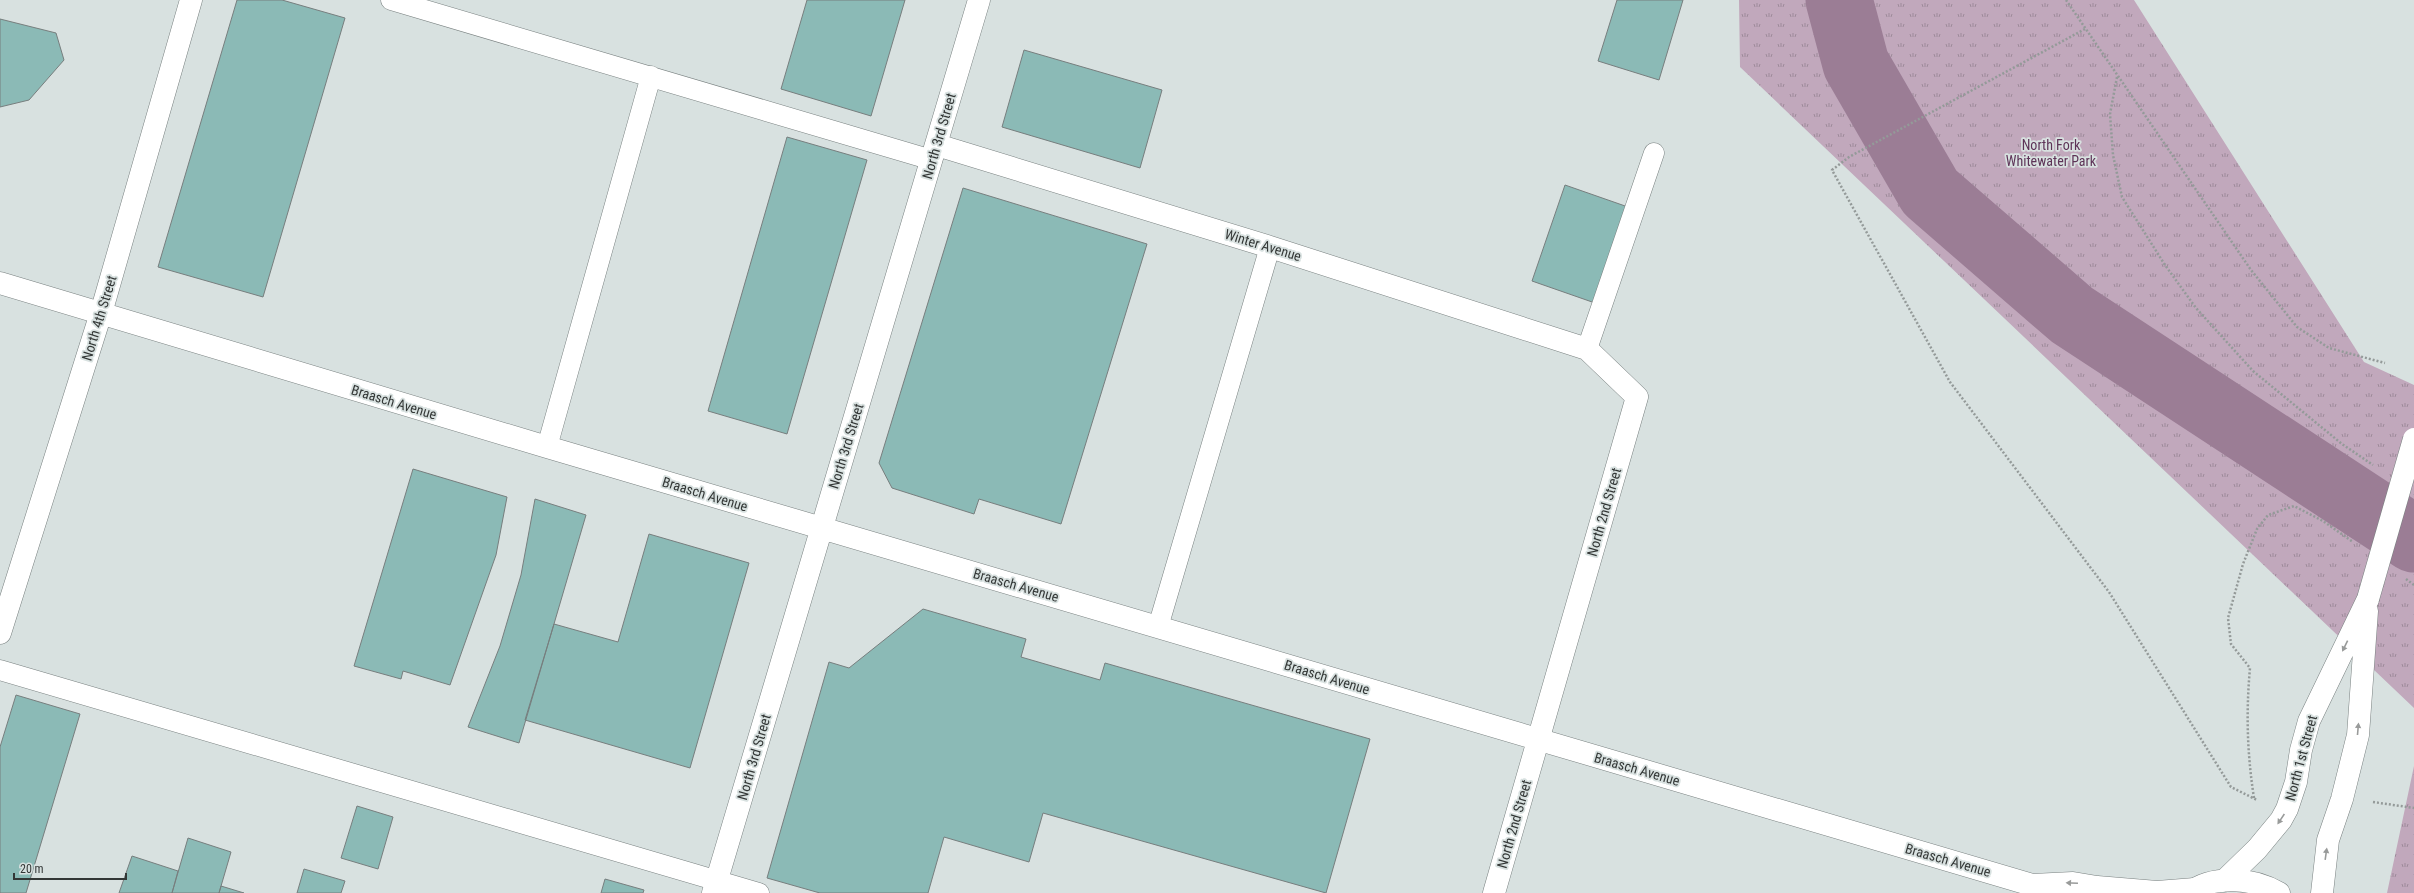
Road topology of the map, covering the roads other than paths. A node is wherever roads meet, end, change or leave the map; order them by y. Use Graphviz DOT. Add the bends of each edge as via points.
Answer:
graph roads {
  1 [pos="191,0"];
  2 [pos="392,0"];
  3 [pos="979,0"];
  4 [pos="651,76"];
  5 [pos="935,153"];
  6 [pos="1654,153"];
  7 [pos="1270,247"];
  8 [pos="0,283"];
  9 [pos="101,314"];
  10 [pos="1587,349"];
  11 [pos="2414,439"];
  12 [pos="547,447"];
  13 [pos="821,528"];
  14 [pos="2368,599"];
  15 [pos="1158,627"];
  16 [pos="0,633"];
  17 [pos="0,670"];
  18 [pos="1538,740"];
  19 [pos="2224,881"];
  20 [pos="715,887"];
  21 [pos="2037,889"];
  22 [pos="2192,891"];
  23 [pos="759,893"];
  24 [pos="1494,893"];
  25 [pos="2279,893"];
  26 [pos="2322,893"];
  1 -- 9 [label="street, North 4th Street"];
  2 -- 4 [label="lane"];
  3 -- 5 [label="street, North 3rd Street"];
  4 -- 5 [label="lane"];
  4 -- 12 [label="lane"];
  5 -- 7 [label="street, Winter Avenue"];
  5 -- 13 [label="street, North 3rd Street"];
  6 -- 10 [label="lane"];
  7 -- 10 [label="street, Winter Avenue"];
  7 -- 15 [label="lane"];
  8 -- 9 [label="street, Braasch Avenue"];
  9 -- 12 [label="street, Braasch Avenue"];
  9 -- 16 [label="street, North 4th Street"];
  10 -- 18 [label="street, North 2nd Street" via="1637,397"];
  11 -- 14 [label="street, North 1st Street, bridge"];
  12 -- 13 [label="street, Braasch Avenue"];
  13 -- 15 [label="street, Braasch Avenue"];
  13 -- 20 [label="street, North 3rd Street"];
  14 -- 19 [label="street, North 1st Street, one-way" via="2309,721 2296,782 2287,809 2256,849"];
  26 -- 14 [label="street, North 1st Street, one-way" via="2328,840 2342,799 2358,734"];
  15 -- 18 [label="street, Braasch Avenue"];
  17 -- 20 [label="lane"];
  18 -- 21 [label="street, Braasch Avenue"];
  18 -- 24 [label="street, North 2nd Street"];
  19 -- 22 [label="street, Braasch Avenue"];
  19 -- 25 [label="street" via="2252,882"];
  20 -- 23 [label="lane"];
  22 -- 21 [label="street, Braasch Avenue, one-way" via="2157,892 2073,883"];
}
